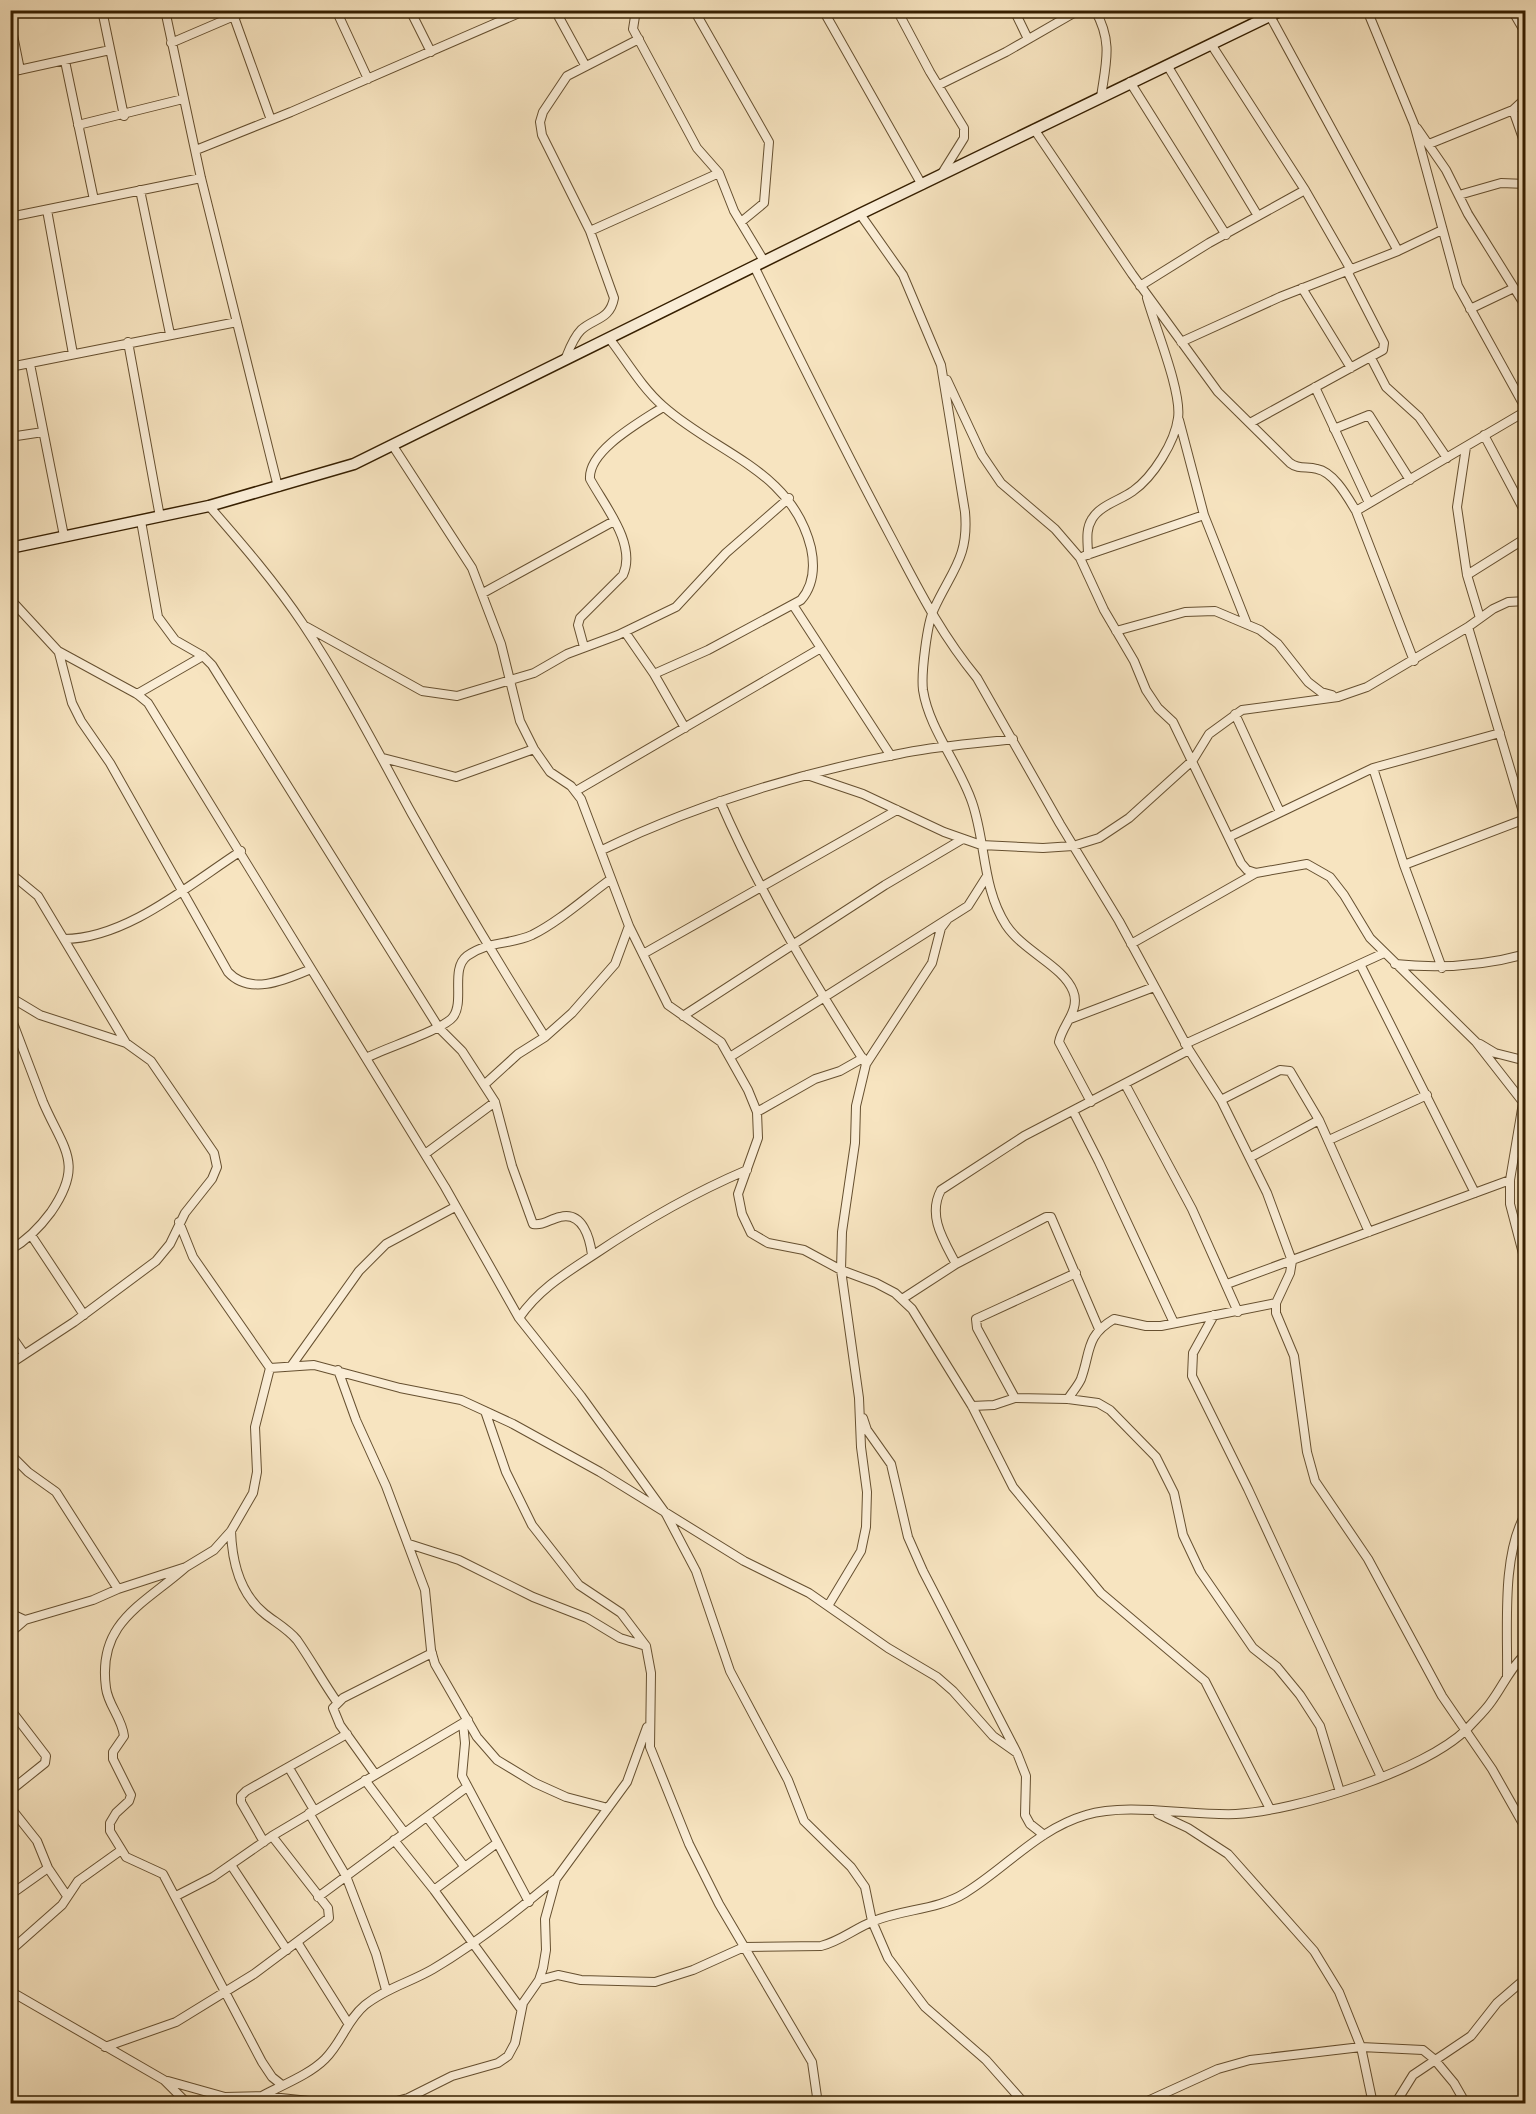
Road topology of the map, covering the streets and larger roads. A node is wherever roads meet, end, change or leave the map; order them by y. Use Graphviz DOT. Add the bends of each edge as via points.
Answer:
graph roads {
  1 [pos="102,10"];
  2 [pos="165,10"];
  3 [pos="248,10"];
  4 [pos="336,10"];
  5 [pos="410,10"];
  6 [pos="526,10"];
  7 [pos="555,10"];
  8 [pos="627,10"];
  9 [pos="694,10"];
  10 [pos="823,10"];
  11 [pos="897,10"];
  12 [pos="1014,10"];
  13 [pos="1079,10"];
  14 [pos="1095,10"];
  15 [pos="1282,10"];
  16 [pos="1367,10"];
  17 [pos="1512,10"];
  18 [pos="635,15"];
  19 [pos="1270,16"];
  20 [pos="234,17"];
  21 [pos="10,20"];
  22 [pos="1526,34"];
  23 [pos="639,39"];
  24 [pos="1028,39"];
  25 [pos="171,43"];
  26 [pos="1211,44"];
  27 [pos="110,50"];
  28 [pos="431,52"];
  29 [pos="65,61"];
  30 [pos="585,65"];
  31 [pos="1167,65"];
  32 [pos="20,70"];
  33 [pos="10,72"];
  34 [pos="368,79"];
  35 [pos="1131,82"];
  36 [pos="939,85"];
  37 [pos="1101,97"];
  38 [pos="1526,98"];
  39 [pos="183,99"];
  40 [pos="1513,110"];
  41 [pos="124,116"];
  42 [pos="271,120"];
  43 [pos="1414,124"];
  44 [pos="78,125"];
  45 [pos="1034,129"];
  46 [pos="1429,144"];
  47 [pos="1526,147"];
  48 [pos="196,150"];
  49 [pos="719,173"];
  50 [pos="940,176"];
  51 [pos="201,178"];
  52 [pos="1526,184"];
  53 [pos="922,185"];
  54 [pos="140,190"];
  55 [pos="1305,190"];
  56 [pos="1459,195"];
  57 [pos="94,200"];
  58 [pos="46,210"];
  59 [pos="860,214"];
  60 [pos="1258,216"];
  61 [pos="10,217"];
  62 [pos="741,222"];
  63 [pos="1442,230"];
  64 [pos="590,231"];
  65 [pos="1226,235"];
  66 [pos="1398,251"];
  67 [pos="759,264"];
  68 [pos="1349,270"];
  69 [pos="1140,286"];
  70 [pos="1302,288"];
  71 [pos="1514,288"];
  72 [pos="1146,294"];
  73 [pos="1526,307"];
  74 [pos="1470,309"];
  75 [pos="237,322"];
  76 [pos="170,334"];
  77 [pos="609,338"];
  78 [pos="128,342"];
  79 [pos="1181,342"];
  80 [pos="73,354"];
  81 [pos="1371,358"];
  82 [pos="565,360"];
  83 [pos="30,364"];
  84 [pos="941,365"];
  85 [pos="10,367"];
  86 [pos="1351,368"];
  87 [pos="1315,387"];
  88 [pos="663,407"];
  89 [pos="1526,410"];
  90 [pos="1178,418"];
  91 [pos="1250,423"];
  92 [pos="1334,429"];
  93 [pos="43,432"];
  94 [pos="1484,435"];
  95 [pos="10,437"];
  96 [pos="393,446"];
  97 [pos="1466,447"];
  98 [pos="1447,458"];
  99 [pos="1410,480"];
  100 [pos="278,487"];
  101 [pos="789,498"];
  102 [pos="1369,503"];
  103 [pos="209,506"];
  104 [pos="1356,511"];
  105 [pos="1526,514"];
  106 [pos="1204,515"];
  107 [pos="160,517"];
  108 [pos="141,521"];
  109 [pos="614,521"];
  110 [pos="64,536"];
  111 [pos="1526,538"];
  112 [pos="10,548"];
  113 [pos="1084,556"];
  114 [pos="1467,575"];
  115 [pos="483,593"];
  116 [pos="10,599"];
  117 [pos="1526,601"];
  118 [pos="793,605"];
  119 [pos="932,616"];
  120 [pos="1480,618"];
  121 [pos="303,624"];
  122 [pos="1247,624"];
  123 [pos="1468,627"];
  124 [pos="1116,631"];
  125 [pos="625,632"];
  126 [pos="584,647"];
  127 [pos="821,648"];
  128 [pos="58,651"];
  129 [pos="203,656"];
  130 [pos="1414,661"];
  131 [pos="654,674"];
  132 [pos="511,678"];
  133 [pos="137,694"];
  134 [pos="1338,697"];
  135 [pos="1235,714"];
  136 [pos="685,728"];
  137 [pos="1500,733"];
  138 [pos="1013,739"];
  139 [pos="948,747"];
  140 [pos="534,749"];
  141 [pos="891,756"];
  142 [pos="383,758"];
  143 [pos="1193,760"];
  144 [pos="1373,768"];
  145 [pos="807,775"];
  146 [pos="576,791"];
  147 [pos="720,801"];
  148 [pos="897,810"];
  149 [pos="1280,812"];
  150 [pos="1525,820"];
  151 [pos="1229,837"];
  152 [pos="961,840"];
  153 [pos="981,845"];
  154 [pos="1073,846"];
  155 [pos="602,850"];
  156 [pos="241,852"];
  157 [pos="1404,865"];
  158 [pos="10,873"];
  159 [pos="1256,873"];
  160 [pos="987,876"];
  161 [pos="611,879"];
  162 [pos="761,888"];
  163 [pos="181,890"];
  164 [pos="947,920"];
  165 [pos="629,926"];
  166 [pos="64,939"];
  167 [pos="1131,944"];
  168 [pos="488,945"];
  169 [pos="794,945"];
  170 [pos="1384,953"];
  171 [pos="643,954"];
  172 [pos="1526,954"];
  173 [pos="1360,964"];
  174 [pos="1395,964"];
  175 [pos="1442,968"];
  176 [pos="311,969"];
  177 [pos="1154,987"];
  178 [pos="10,997"];
  179 [pos="824,997"];
  180 [pos="10,1015"];
  181 [pos="683,1016"];
  182 [pos="1070,1019"];
  183 [pos="439,1028"];
  184 [pos="544,1038"];
  185 [pos="126,1042"];
  186 [pos="1476,1042"];
  187 [pos="1187,1047"];
  188 [pos="730,1057"];
  189 [pos="366,1058"];
  190 [pos="865,1061"];
  191 [pos="1526,1061"];
  192 [pos="1125,1084"];
  193 [pos="484,1085"];
  194 [pos="1426,1095"];
  195 [pos="1221,1100"];
  196 [pos="495,1102"];
  197 [pos="1091,1102"];
  198 [pos="1524,1105"];
  199 [pos="1073,1111"];
  200 [pos="757,1112"];
  201 [pos="1320,1120"];
  202 [pos="1329,1140"];
  203 [pos="425,1154"];
  204 [pos="1251,1157"];
  205 [pos="748,1169"];
  206 [pos="1510,1180"];
  207 [pos="1475,1193"];
  208 [pos="455,1207"];
  209 [pos="179,1222"];
  210 [pos="1369,1232"];
  211 [pos="31,1235"];
  212 [pos="10,1250"];
  213 [pos="592,1255"];
  214 [pos="1292,1261"];
  215 [pos="956,1264"];
  216 [pos="1526,1265"];
  217 [pos="841,1270"];
  218 [pos="1076,1273"];
  219 [pos="1227,1284"];
  220 [pos="902,1299"];
  221 [pos="1276,1303"];
  222 [pos="1238,1311"];
  223 [pos="84,1315"];
  224 [pos="1214,1315"];
  225 [pos="519,1318"];
  226 [pos="1174,1323"];
  227 [pos="1099,1329"];
  228 [pos="10,1334"];
  229 [pos="24,1354"];
  230 [pos="10,1364"];
  231 [pos="292,1365"];
  232 [pos="270,1368"];
  233 [pos="338,1370"];
  234 [pos="1015,1398"];
  235 [pos="1068,1399"];
  236 [pos="972,1406"];
  237 [pos="860,1408"];
  238 [pos="485,1411"];
  239 [pos="10,1454"];
  240 [pos="1526,1513"];
  241 [pos="666,1514"];
  242 [pos="231,1531"];
  243 [pos="410,1544"];
  244 [pos="186,1567"];
  245 [pos="118,1589"];
  246 [pos="828,1606"];
  247 [pos="10,1613"];
  248 [pos="25,1620"];
  249 [pos="10,1633"];
  250 [pos="646,1646"];
  251 [pos="432,1653"];
  252 [pos="1526,1654"];
  253 [pos="1507,1677"];
  254 [pos="337,1702"];
  255 [pos="10,1709"];
  256 [pos="649,1720"];
  257 [pos="465,1722"];
  258 [pos="1466,1730"];
  259 [pos="346,1734"];
  260 [pos="1017,1753"];
  261 [pos="289,1768"];
  262 [pos="375,1774"];
  263 [pos="1381,1777"];
  264 [pos="365,1780"];
  265 [pos="467,1787"];
  266 [pos="10,1791"];
  267 [pos="1340,1792"];
  268 [pos="10,1807"];
  269 [pos="608,1808"];
  270 [pos="1270,1809"];
  271 [pos="311,1812"];
  272 [pos="1154,1812"];
  273 [pos="427,1817"];
  274 [pos="1525,1826"];
  275 [pos="404,1832"];
  276 [pos="1044,1835"];
  277 [pos="272,1836"];
  278 [pos="394,1840"];
  279 [pos="264,1842"];
  280 [pos="497,1843"];
  281 [pos="120,1851"];
  282 [pos="231,1865"];
  283 [pos="464,1866"];
  284 [pos="48,1868"];
  285 [pos="346,1876"];
  286 [pos="555,1879"];
  287 [pos="434,1890"];
  288 [pos="10,1895"];
  289 [pos="68,1896"];
  290 [pos="176,1896"];
  291 [pos="318,1897"];
  292 [pos="529,1902"];
  293 [pos="872,1921"];
  294 [pos="297,1942"];
  295 [pos="471,1944"];
  296 [pos="744,1947"];
  297 [pos="286,1950"];
  298 [pos="10,1951"];
  299 [pos="1526,1978"];
  300 [pos="538,1980"];
  301 [pos="386,1990"];
  302 [pos="10,1991"];
  303 [pos="227,1991"];
  304 [pos="521,2009"];
  305 [pos="348,2023"];
  306 [pos="105,2047"];
  307 [pos="1361,2047"];
  308 [pos="1434,2059"];
  309 [pos="164,2080"];
  310 [pos="282,2085"];
  311 [pos="262,2096"];
  312 [pos="188,2103"];
  313 [pos="337,2103"];
  314 [pos="385,2103"];
  315 [pos="818,2103"];
  316 [pos="1025,2103"];
  317 [pos="1141,2103"];
  318 [pos="1373,2103"];
  319 [pos="1395,2103"];
  320 [pos="1466,2103"];
  1 -- 27 [label="street"];
  2 -- 25 [label="street"];
  3 -- 20 [label="street"];
  4 -- 34 [label="street"];
  5 -- 28 [label="street"];
  6 -- 28 [label="street"];
  7 -- 30 [label="street"];
  8 -- 18 [label="street"];
  9 -- 62 [label="street" via="769,142 764,203"];
  10 -- 53 [label="street"];
  11 -- 36 [label="street"];
  12 -- 24 [label="street"];
  13 -- 24 [label="street"];
  14 -- 37 [label="street" via="1107,34"];
  15 -- 19 [label="street"];
  16 -- 43 [label="street"];
  17 -- 22 [label="street"];
  18 -- 23 [label="street" via="633,29"];
  19 -- 26 [label="street"];
  19 -- 66 [label="street"];
  20 -- 25 [label="street"];
  20 -- 42 [label="street"];
  21 -- 32 [label="street"];
  23 -- 30 [label="street"];
  23 -- 49 [label="street" via="697,148"];
  24 -- 36 [label="street"];
  25 -- 39 [label="street"];
  26 -- 31 [label="street"];
  26 -- 55 [label="street"];
  27 -- 29 [label="street"];
  27 -- 41 [label="street"];
  28 -- 34 [label="street"];
  29 -- 32 [label="street"];
  29 -- 44 [label="street"];
  30 -- 64 [label="street" via="567,76 540,122 542,135"];
  31 -- 35 [label="street"];
  31 -- 60 [label="street"];
  32 -- 33 [label="street"];
  34 -- 42 [label="street"];
  35 -- 37 [label="street"];
  35 -- 65 [label="street"];
  36 -- 50 [label="street" via="965,133"];
  37 -- 45 [label="street"];
  38 -- 40 [label="street"];
  39 -- 41 [label="street"];
  39 -- 48 [label="street"];
  40 -- 46 [label="street"];
  40 -- 47 [label="street"];
  41 -- 44 [label="street"];
  42 -- 48 [label="street"];
  43 -- 46 [label="street"];
  43 -- 63 [label="street"];
  44 -- 57 [label="street"];
  45 -- 50 [label="street"];
  45 -- 69 [label="street"];
  46 -- 56 [label="street"];
  48 -- 51 [label="street"];
  49 -- 62 [label="street"];
  49 -- 64 [label="street"];
  50 -- 53 [label="street"];
  51 -- 54 [label="street"];
  51 -- 75 [label="street"];
  52 -- 56 [label="street" via="1501,183"];
  53 -- 59 [label="street"];
  54 -- 57 [label="street"];
  54 -- 76 [label="street"];
  55 -- 60 [label="street"];
  55 -- 68 [label="street"];
  56 -- 71 [label="street"];
  57 -- 58 [label="street"];
  58 -- 61 [label="street"];
  58 -- 80 [label="street"];
  59 -- 67 [label="street"];
  59 -- 84 [label="street" via="903,275"];
  60 -- 65 [label="street"];
  62 -- 67 [label="street"];
  63 -- 66 [label="street"];
  63 -- 74 [label="street" via="1458,286"];
  64 -- 82 [label="street" via="614,298 604,318 582,329"];
  65 -- 69 [label="street"];
  66 -- 68 [label="street"];
  67 -- 77 [label="street"];
  67 -- 119 [label="street" via="856,473"];
  68 -- 70 [label="street"];
  68 -- 81 [label="street" via="1384,343 1383,350"];
  69 -- 72 [label="street"];
  70 -- 79 [label="street"];
  70 -- 86 [label="street"];
  71 -- 73 [label="street"];
  71 -- 74 [label="street"];
  72 -- 79 [label="street"];
  72 -- 90 [label="street" via="1178,400"];
  74 -- 89 [label="street"];
  75 -- 76 [label="street"];
  75 -- 100 [label="street"];
  76 -- 78 [label="street"];
  77 -- 82 [label="street"];
  77 -- 88 [label="street"];
  78 -- 80 [label="street"];
  78 -- 107 [label="street"];
  79 -- 91 [label="street" via="1218,392"];
  80 -- 83 [label="street"];
  81 -- 86 [label="street"];
  81 -- 98 [label="street" via="1386,387 1419,417"];
  82 -- 96 [label="street"];
  83 -- 85 [label="street"];
  83 -- 93 [label="street"];
  84 -- 113 [label="street" via="969,430 1001,483"];
  84 -- 119 [label="street" via="967,535 962,556"];
  86 -- 87 [label="street"];
  87 -- 91 [label="street"];
  87 -- 92 [label="street"];
  88 -- 101 [label="street" via="740,458"];
  88 -- 109 [label="street" via="611,444 591,468 590,479"];
  89 -- 94 [label="street"];
  90 -- 106 [label="street"];
  90 -- 113 [label="street" via="1172,439 1157,465 1135,490 1092,517"];
  91 -- 104 [label="street" via="1296,468 1324,471"];
  92 -- 99 [label="street" via="1369,415"];
  92 -- 102 [label="street"];
  93 -- 95 [label="street"];
  93 -- 110 [label="street"];
  94 -- 97 [label="street"];
  94 -- 105 [label="street"];
  96 -- 100 [label="street" via="354,464"];
  96 -- 115 [label="street" via="472,568"];
  97 -- 98 [label="street"];
  97 -- 114 [label="street" via="1457,507"];
  98 -- 99 [label="street"];
  99 -- 102 [label="street"];
  100 -- 103 [label="street"];
  101 -- 118 [label="street" via="808,536 813,566 809,591"];
  101 -- 125 [label="street" via="726,553 676,607"];
  102 -- 104 [label="street"];
  103 -- 107 [label="street"];
  103 -- 121 [label="street" via="252,555"];
  104 -- 130 [label="street"];
  106 -- 113 [label="street"];
  106 -- 122 [label="street"];
  107 -- 108 [label="street"];
  108 -- 110 [label="street"];
  108 -- 129 [label="street" via="158,617 175,640"];
  109 -- 115 [label="street"];
  109 -- 126 [label="street" via="624,542 627,566 623,575 580,618"];
  110 -- 112 [label="street"];
  111 -- 114 [label="street"];
  113 -- 124 [label="street"];
  114 -- 120 [label="street"];
  115 -- 132 [label="street"];
  116 -- 128 [label="street"];
  117 -- 120 [label="street" via="1508,602"];
  118 -- 127 [label="street"];
  118 -- 131 [label="street"];
  119 -- 138 [label="street" via="977,678"];
  119 -- 139 [label="street" via="922,687 932,722"];
  120 -- 123 [label="street"];
  121 -- 132 [label="street" via="422,691 437,695 457,696"];
  121 -- 142 [label="street"];
  122 -- 124 [label="street" via="1215,611 1185,612"];
  122 -- 134 [label="street" via="1278,644 1308,682 1321,692"];
  123 -- 130 [label="street"];
  123 -- 137 [label="street"];
  124 -- 143 [label="street" via="1146,690 1173,722"];
  125 -- 126 [label="street"];
  125 -- 131 [label="street"];
  126 -- 132 [label="street" via="534,673"];
  127 -- 136 [label="street"];
  127 -- 141 [label="street"];
  128 -- 133 [label="street"];
  128 -- 163 [label="street" via="81,721 110,763"];
  129 -- 133 [label="street"];
  129 -- 183 [label="street"];
  130 -- 134 [label="street" via="1367,687"];
  131 -- 136 [label="street"];
  132 -- 140 [label="street" via="520,721"];
  133 -- 156 [label="street" via="148,703"];
  134 -- 135 [label="street" via="1259,705"];
  135 -- 143 [label="street" via="1209,734"];
  135 -- 149 [label="street"];
  136 -- 146 [label="street"];
  137 -- 144 [label="street"];
  137 -- 150 [label="street"];
  138 -- 139 [label="street"];
  138 -- 154 [label="street"];
  139 -- 141 [label="street"];
  139 -- 153 [label="street" via="972,802"];
  140 -- 142 [label="street" via="456,777"];
  140 -- 146 [label="street" via="550,772"];
  141 -- 145 [label="street"];
  142 -- 168 [label="street"];
  143 -- 151 [label="street"];
  143 -- 154 [label="street" via="1129,818 1099,838"];
  144 -- 149 [label="street"];
  144 -- 157 [label="street"];
  145 -- 147 [label="street"];
  145 -- 148 [label="street"];
  146 -- 155 [label="street"];
  147 -- 155 [label="street" via="662,821"];
  147 -- 162 [label="street"];
  148 -- 152 [label="street"];
  148 -- 162 [label="street"];
  149 -- 151 [label="street"];
  150 -- 157 [label="street"];
  151 -- 159 [label="street" via="1241,863"];
  152 -- 153 [label="street"];
  152 -- 169 [label="street"];
  153 -- 154 [label="street" via="1043,849"];
  153 -- 160 [label="street"];
  154 -- 167 [label="street"];
  155 -- 161 [label="street"];
  156 -- 163 [label="street"];
  156 -- 176 [label="street"];
  157 -- 175 [label="street"];
  158 -- 166 [label="street" via="38,896"];
  159 -- 167 [label="street"];
  159 -- 170 [label="street" via="1307,864 1317,868 1330,877"];
  160 -- 164 [label="street" via="968,906"];
  160 -- 182 [label="street" via="1001,916 1014,935 1059,971 1073,992 1075,1003"];
  161 -- 165 [label="street"];
  161 -- 168 [label="street" via="532,935"];
  162 -- 169 [label="street"];
  162 -- 171 [label="street"];
  163 -- 166 [label="street" via="124,925 99,935"];
  163 -- 176 [label="street" via="236,981 253,985 276,982"];
  164 -- 179 [label="street"];
  164 -- 190 [label="street" via="941,928 932,963"];
  165 -- 171 [label="street"];
  165 -- 184 [label="street" via="615,964"];
  166 -- 185 [label="street"];
  167 -- 177 [label="street"];
  168 -- 183 [label="street" via="462,962 458,1007 451,1020"];
  168 -- 184 [label="street"];
  169 -- 179 [label="street"];
  169 -- 181 [label="street"];
  170 -- 173 [label="street"];
  170 -- 174 [label="street"];
  171 -- 181 [label="street" via="668,1005"];
  172 -- 175 [label="street" via="1492,963"];
  173 -- 187 [label="street"];
  173 -- 194 [label="street"];
  174 -- 175 [label="street"];
  174 -- 186 [label="street"];
  176 -- 189 [label="street"];
  177 -- 182 [label="street"];
  177 -- 187 [label="street"];
  178 -- 185 [label="street" via="40,1015"];
  179 -- 188 [label="street"];
  179 -- 190 [label="street"];
  180 -- 211 [label="street" via="61,1137 69,1167 64,1193"];
  181 -- 188 [label="street" via="711,1033"];
  182 -- 197 [label="street" via="1059,1042"];
  183 -- 189 [label="street"];
  183 -- 193 [label="street" via="462,1051"];
  184 -- 193 [label="street" via="518,1054"];
  185 -- 209 [label="street" via="152,1061 214,1153 217,1167 212,1179"];
  186 -- 191 [label="street" via="1495,1053"];
  186 -- 198 [label="street"];
  187 -- 192 [label="street"];
  187 -- 195 [label="street"];
  188 -- 200 [label="street"];
  189 -- 203 [label="street"];
  190 -- 200 [label="street" via="815,1079"];
  190 -- 217 [label="street" via="856,1106"];
  192 -- 197 [label="street"];
  192 -- 219 [label="street"];
  193 -- 196 [label="street"];
  194 -- 202 [label="street"];
  194 -- 207 [label="street"];
  195 -- 201 [label="street" via="1286,1069 1295,1076"];
  195 -- 204 [label="street"];
  196 -- 203 [label="street"];
  196 -- 213 [label="street" via="512,1167 533,1224 562,1216 577,1220 587,1231"];
  197 -- 199 [label="street"];
  198 -- 206 [label="street"];
  199 -- 215 [label="street" via="1024,1136 941,1190 936,1218"];
  199 -- 226 [label="street"];
  200 -- 205 [label="street" via="758,1138"];
  201 -- 202 [label="street"];
  201 -- 204 [label="street"];
  202 -- 210 [label="street"];
  203 -- 208 [label="street"];
  204 -- 214 [label="street"];
  205 -- 213 [label="street" via="670,1206"];
  205 -- 217 [label="street" via="738,1194 751,1233 768,1243 804,1250"];
  206 -- 207 [label="street"];
  206 -- 216 [label="street" via="1510,1204"];
  207 -- 210 [label="street"];
  208 -- 225 [label="street"];
  208 -- 231 [label="street" via="386,1244 359,1271"];
  209 -- 223 [label="street" via="170,1244 156,1261"];
  209 -- 232 [label="street" via="193,1257"];
  210 -- 214 [label="street"];
  211 -- 212 [label="street"];
  211 -- 223 [label="street"];
  213 -- 225 [label="street" via="546,1287"];
  214 -- 219 [label="street"];
  214 -- 221 [label="street"];
  215 -- 218 [label="street" via="1051,1217"];
  215 -- 220 [label="street"];
  217 -- 220 [label="street" via="876,1283"];
  217 -- 237 [label="street"];
  218 -- 227 [label="street"];
  218 -- 234 [label="street" via="976,1318 977,1328"];
  219 -- 222 [label="street"];
  220 -- 236 [label="street"];
  221 -- 222 [label="street"];
  221 -- 258 [label="street" via="1281,1328 1294,1356 1315,1481 1368,1559 1442,1696"];
  222 -- 224 [label="street"];
  223 -- 229 [label="street"];
  224 -- 226 [label="street"];
  224 -- 263 [label="street" via="1193,1353 1192,1376"];
  225 -- 241 [label="street"];
  226 -- 227 [label="street" via="1146,1326 1114,1319"];
  227 -- 235 [label="street" via="1090,1342 1081,1380"];
  228 -- 229 [label="street"];
  229 -- 230 [label="street"];
  231 -- 232 [label="street"];
  231 -- 233 [label="street"];
  232 -- 242 [label="street" via="255,1427 257,1472 253,1493"];
  233 -- 238 [label="street" via="461,1400"];
  233 -- 243 [label="street"];
  234 -- 235 [label="street"];
  234 -- 236 [label="street" via="994,1405"];
  235 -- 267 [label="street" via="1104,1405 1156,1456 1174,1493 1183,1535 1200,1571 1252,1648 1277,1667 1320,1726"];
  236 -- 270 [label="street" via="1013,1487 1030,1511 1101,1593 1205,1681"];
  237 -- 246 [label="street" via="866,1527 861,1551"];
  237 -- 260 [label="street" via="867,1430 891,1464 908,1537 919,1563"];
  238 -- 241 [label="street" via="600,1472"];
  238 -- 250 [label="street" via="506,1472 532,1525 579,1585 621,1613"];
  239 -- 245 [label="street" via="56,1492"];
  240 -- 253 [label="street" via="1514,1543 1509,1575"];
  241 -- 246 [label="street"];
  241 -- 293 [label="street" via="696,1571 730,1671 788,1780 804,1821 851,1867 865,1887"];
  242 -- 244 [label="street" via="214,1550"];
  242 -- 254 [label="street" via="236,1572 248,1592 262,1612 296,1640"];
  243 -- 250 [label="street" via="459,1560 587,1618 620,1638"];
  243 -- 251 [label="street" via="425,1590"];
  244 -- 245 [label="street"];
  244 -- 281 [label="street" via="133,1610 113,1632 105,1649 106,1691 124,1736 113,1752 113,1759 131,1795 110,1823"];
  245 -- 248 [label="street"];
  246 -- 260 [label="street" via="936,1677 993,1736"];
  247 -- 248 [label="street"];
  248 -- 249 [label="street"];
  250 -- 256 [label="street" via="651,1673"];
  251 -- 254 [label="street"];
  251 -- 257 [label="street"];
  252 -- 253 [label="street"];
  253 -- 258 [label="street" via="1490,1704"];
  254 -- 259 [label="street" via="333,1712"];
  255 -- 266 [label="street" via="46,1756 45,1763"];
  256 -- 269 [label="street" via="627,1782"];
  256 -- 296 [label="street" via="650,1747 689,1844"];
  257 -- 262 [label="street"];
  257 -- 265 [label="street" via="461,1770"];
  257 -- 269 [label="street" via="497,1760 535,1783 566,1797"];
  258 -- 263 [label="street" via="1443,1748"];
  258 -- 274 [label="street"];
  259 -- 261 [label="street"];
  259 -- 262 [label="street"];
  260 -- 276 [label="street" via="1026,1776 1025,1815"];
  261 -- 271 [label="street"];
  261 -- 279 [label="street" via="241,1796"];
  262 -- 264 [label="street"];
  263 -- 267 [label="street"];
  264 -- 271 [label="street"];
  264 -- 275 [label="street"];
  265 -- 273 [label="street"];
  265 -- 280 [label="street"];
  267 -- 270 [label="street"];
  268 -- 284 [label="street" via="37,1841"];
  269 -- 286 [label="street"];
  270 -- 272 [label="street" via="1236,1814"];
  271 -- 277 [label="street"];
  271 -- 285 [label="street"];
  272 -- 276 [label="street" via="1105,1810"];
  272 -- 307 [label="street" via="1228,1854 1252,1881 1326,1968"];
  273 -- 275 [label="street"];
  273 -- 283 [label="street"];
  275 -- 278 [label="street"];
  276 -- 293 [label="street" via="954,1899"];
  277 -- 279 [label="street"];
  277 -- 291 [label="street"];
  278 -- 285 [label="street"];
  278 -- 287 [label="street"];
  279 -- 282 [label="street"];
  280 -- 283 [label="street"];
  280 -- 292 [label="street"];
  281 -- 289 [label="street" via="78,1881"];
  281 -- 290 [label="street" via="131,1861 164,1874"];
  282 -- 290 [label="street"];
  282 -- 297 [label="street"];
  283 -- 287 [label="street"];
  284 -- 288 [label="street"];
  284 -- 289 [label="street"];
  285 -- 291 [label="street"];
  285 -- 301 [label="street"];
  286 -- 292 [label="street"];
  286 -- 300 [label="street" via="547,1902 546,1950"];
  287 -- 295 [label="street"];
  289 -- 298 [label="street"];
  290 -- 303 [label="street"];
  291 -- 294 [label="street" via="328,1908 329,1918"];
  292 -- 295 [label="street"];
  293 -- 296 [label="street" via="821,1946"];
  293 -- 316 [label="street" via="888,1958 925,2007 986,2060"];
  294 -- 297 [label="street"];
  294 -- 305 [label="street"];
  295 -- 301 [label="street" via="432,1969"];
  295 -- 304 [label="street"];
  296 -- 300 [label="street" via="655,1982 581,1980 558,1975"];
  296 -- 315 [label="street" via="812,2062"];
  297 -- 303 [label="street"];
  299 -- 308 [label="street" via="1497,2003 1471,2036"];
  300 -- 304 [label="street"];
  301 -- 305 [label="street"];
  302 -- 306 [label="street"];
  303 -- 306 [label="street" via="176,2022"];
  303 -- 310 [label="street" via="262,2062"];
  304 -- 314 [label="street" via="515,2043 498,2063 452,2076 408,2098"];
  305 -- 310 [label="street" via="340,2041 324,2060"];
  306 -- 309 [label="street"];
  307 -- 308 [label="street" via="1423,2050"];
  307 -- 317 [label="street" via="1250,2060 1218,2069"];
  307 -- 318 [label="street"];
  308 -- 319 [label="street" via="1413,2075"];
  308 -- 320 [label="street"];
  309 -- 311 [label="street" via="214,2095"];
  309 -- 312 [label="street"];
  310 -- 311 [label="street"];
  311 -- 313 [label="street"];
}
